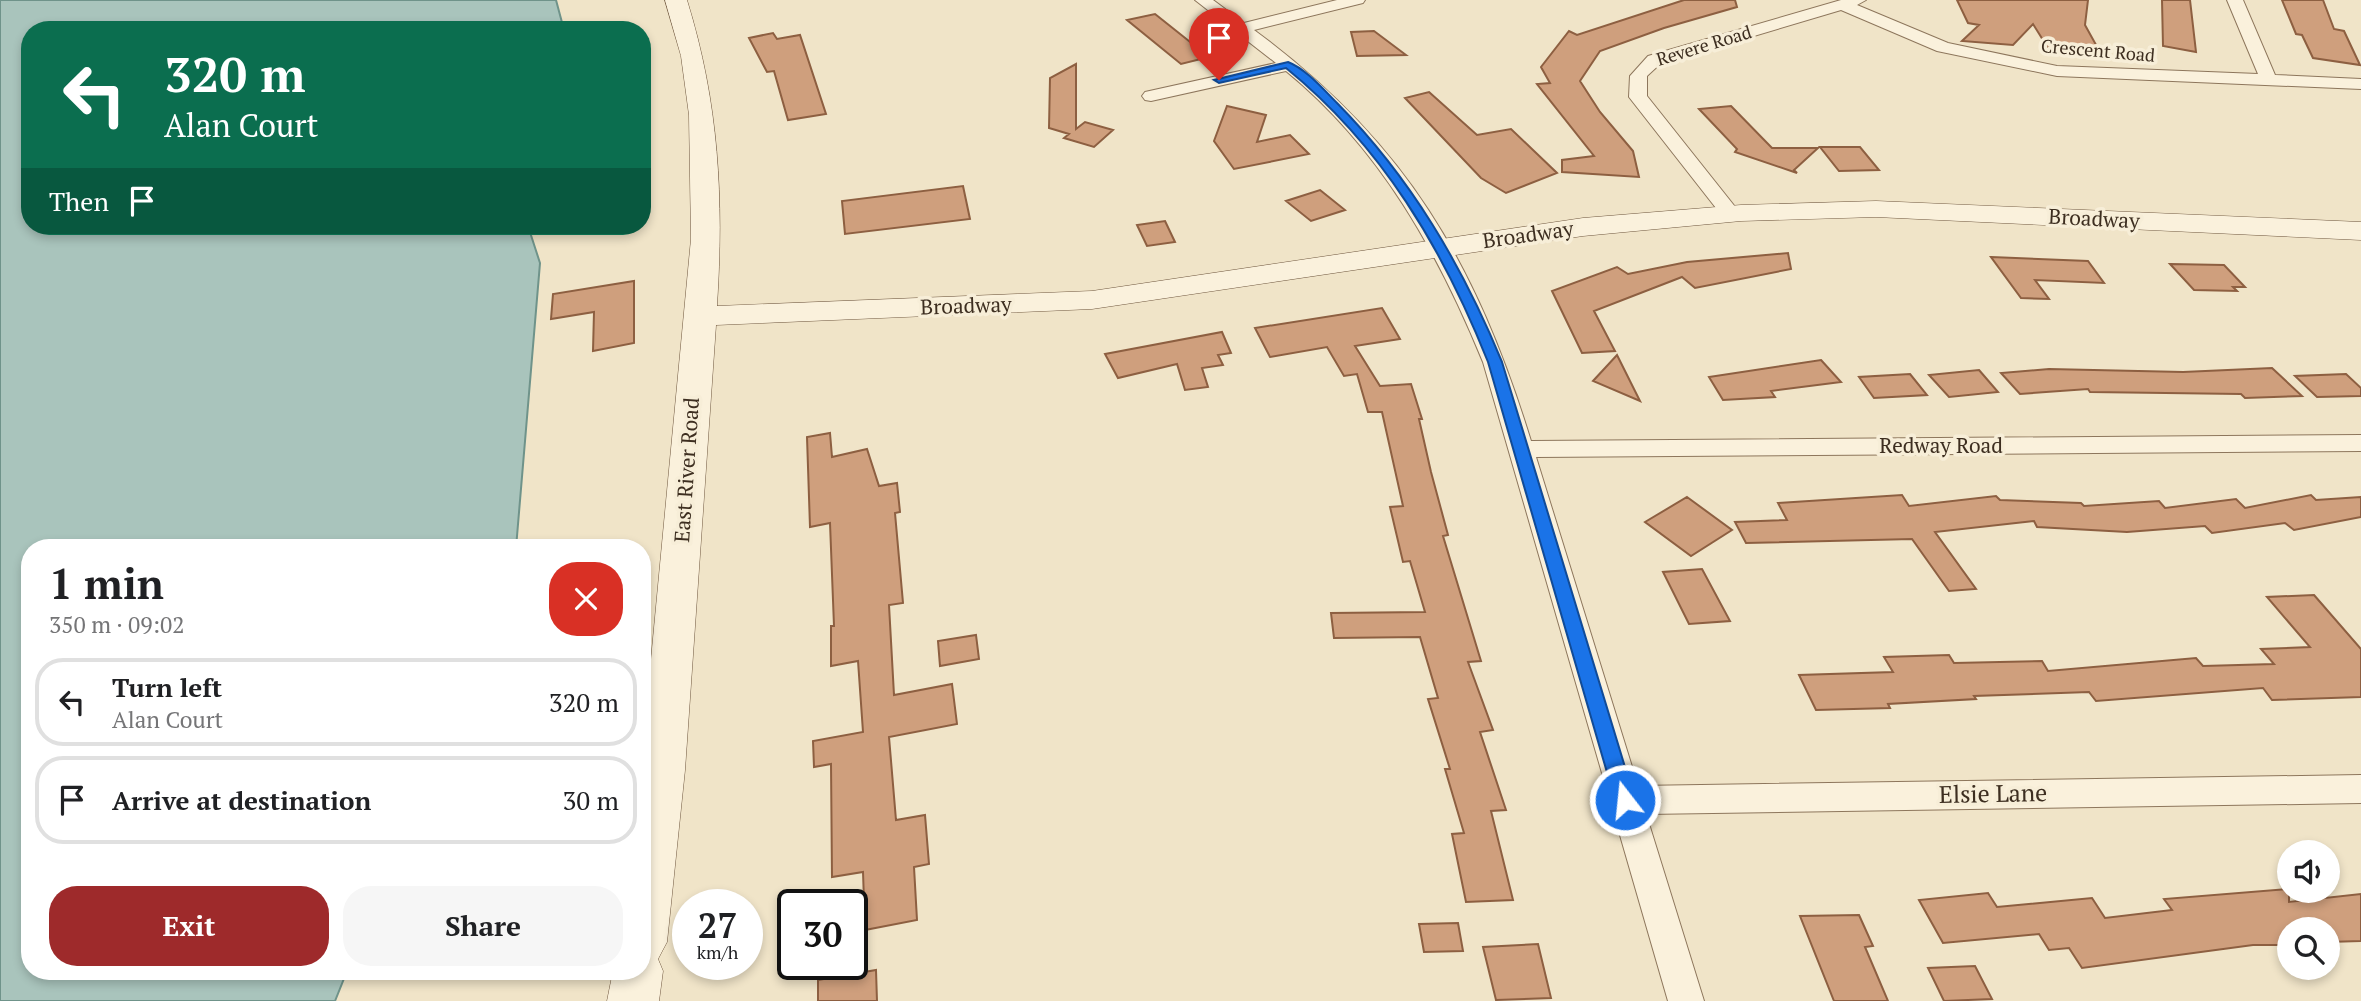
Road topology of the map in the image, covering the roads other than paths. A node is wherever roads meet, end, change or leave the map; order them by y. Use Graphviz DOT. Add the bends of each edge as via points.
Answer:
graph roads {
  1 [pos="676,0"];
  2 [pos="1203,0"];
  3 [pos="1357,0"];
  4 [pos="2235,0"];
  5 [pos="1851,2"];
  6 [pos="1242,29"];
  7 [pos="1288,65"];
  8 [pos="2269,81"];
  9 [pos="2361,84"];
  10 [pos="1150,96"];
  11 [pos="1730,213"];
  12 [pos="2361,231"];
  13 [pos="1443,248"];
  14 [pos="699,316"];
  15 [pos="2361,443"];
  16 [pos="1521,449"];
  17 [pos="2361,789"];
  18 [pos="1625,800"];
  19 [pos="651,863"];
  20 [pos="636,980"];
  21 [pos="633,1001"];
  22 [pos="1686,1001"];
  1 -- 14 [label="street, East River Road" via="695,66 705,154"];
  2 -- 6 [label="street"];
  3 -- 6 [label="street"];
  4 -- 8 [label="street"];
  5 -- 8 [label="street, Crescent Road" via="1916,38 2011,63 2057,71"];
  5 -- 11 [label="street, Revere Road" via="1654,60 1637,76 1638,97"];
  6 -- 7 [label="street"];
  7 -- 10 [label="street"];
  7 -- 13 [label="street" via="1361,132"];
  8 -- 9 [label="street, Crescent Road"];
  11 -- 12 [label="street, Broadway" via="1876,209"];
  11 -- 13 [label="street, Broadway" via="1583,227"];
  13 -- 14 [label="street, Broadway" via="1092,300"];
  13 -- 16 [label="street" via="1495,362"];
  14 -- 19 [label="street, East River Road" via="669,704"];
  15 -- 16 [label="street, Redway Road"];
  16 -- 18 [label="street"];
  17 -- 18 [label="street, Elsie Lane"];
  18 -- 22 [label="street"];
  20 -- 21 [label="street"];
}
